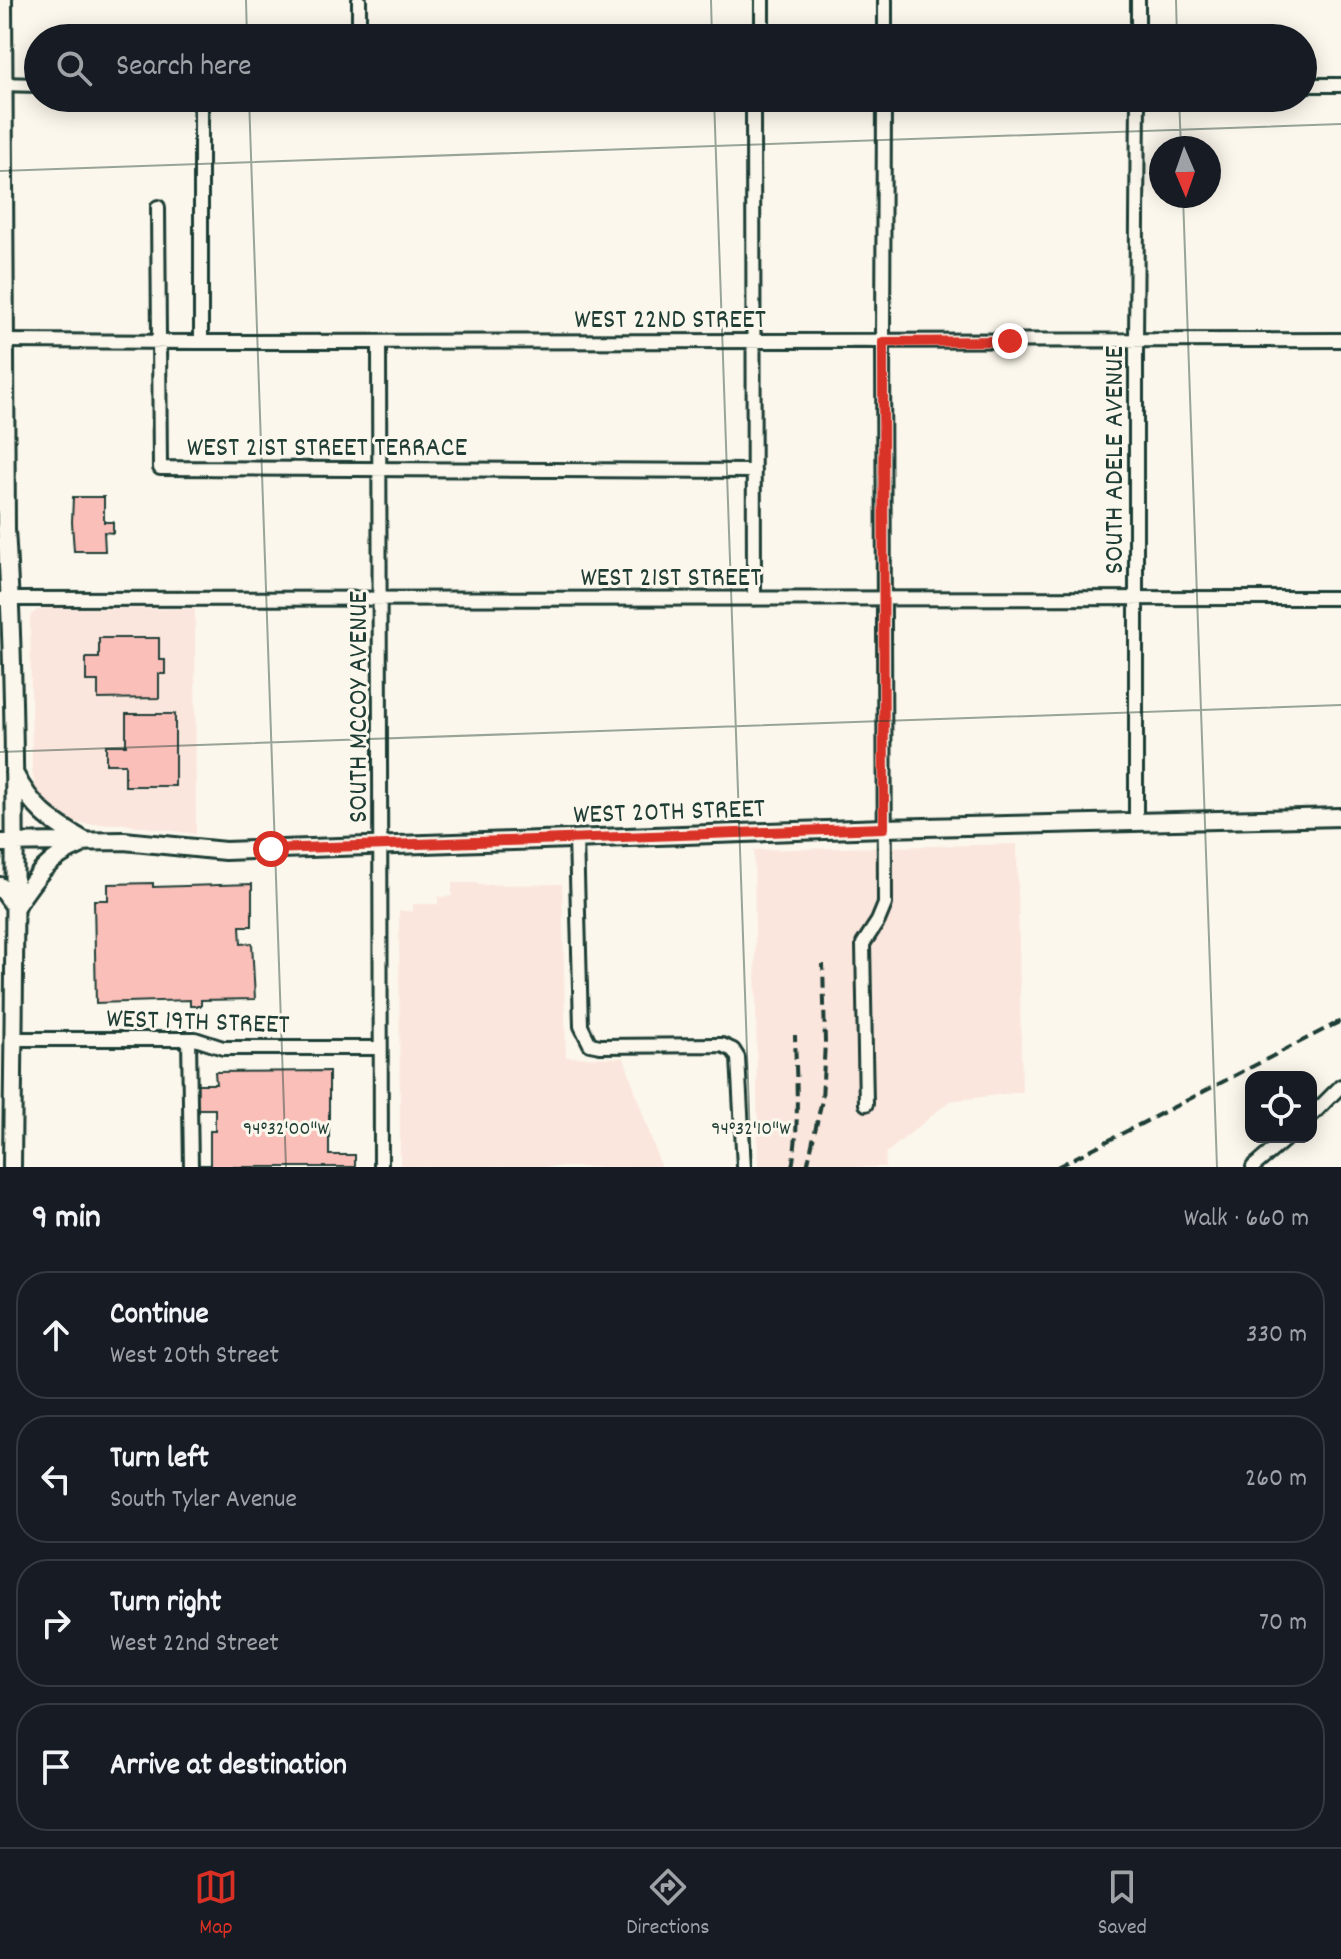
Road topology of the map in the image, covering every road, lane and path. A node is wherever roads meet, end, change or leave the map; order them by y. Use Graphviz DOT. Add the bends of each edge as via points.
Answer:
graph roads {
  1 [pos="3,0"];
  2 [pos="359,0"];
  3 [pos="762,0"];
  4 [pos="885,0"];
  5 [pos="1138,0"];
  6 [pos="359,24"];
  7 [pos="762,24"];
  8 [pos="885,24"];
  9 [pos="1138,24"];
  10 [pos="2,84"];
  11 [pos="24,85"];
  12 [pos="1317,85"];
  13 [pos="1341,85"];
  14 [pos="201,112"];
  15 [pos="753,112"];
  16 [pos="884,112"];
  17 [pos="1138,112"];
  18 [pos="158,207"];
  19 [pos="1341,340"];
  20 [pos="3,341"];
  21 [pos="754,341"];
  22 [pos="1136,341"];
  23 [pos="160,342"];
  24 [pos="201,342"];
  25 [pos="379,342"];
  26 [pos="883,342"];
  27 [pos="380,470"];
  28 [pos="754,471"];
  29 [pos="380,598"];
  30 [pos="883,598"];
  31 [pos="1341,598"];
  32 [pos="5,599"];
  33 [pos="754,599"];
  34 [pos="1136,599"];
  35 [pos="14,772"];
  36 [pos="0,798"];
  37 [pos="1341,817"];
  38 [pos="1136,822"];
  39 [pos="884,828"];
  40 [pos="576,838"];
  41 [pos="87,842"];
  42 [pos="7,843"];
  43 [pos="380,845"];
  44 [pos="0,886"];
  45 [pos="15,907"];
  46 [pos="14,1039"];
  47 [pos="189,1039"];
  48 [pos="380,1048"];
  49 [pos="1341,1086"];
  50 [pos="6,1101"];
  51 [pos="866,1104"];
  52 [pos="1317,1110"];
  53 [pos="1281,1143"];
  54 [pos="12,1167"];
  55 [pos="191,1167"];
  56 [pos="381,1167"];
  57 [pos="744,1167"];
  58 [pos="1253,1167"];
  1 -- 10 [label="main road"];
  2 -- 6 [label="street"];
  3 -- 7 [label="street"];
  4 -- 8 [label="street"];
  5 -- 9 [label="street"];
  10 -- 11 [label="street"];
  10 -- 20 [label="main road"];
  12 -- 13 [label="street"];
  14 -- 24 [label="street"];
  15 -- 21 [label="street"];
  16 -- 26 [label="street"];
  17 -- 22 [label="street, SOUTH ADELE AVENUE"];
  18 -- 23 [label="street, WEST 21ST STREET TERRACE"];
  19 -- 22 [label="street, WEST 22ND STREET"];
  20 -- 23 [label="street, WEST 22ND STREET"];
  20 -- 32 [label="main road"];
  21 -- 25 [label="street, WEST 22ND STREET"];
  21 -- 26 [label="street, WEST 22ND STREET"];
  21 -- 28 [label="street"];
  22 -- 26 [label="street, WEST 22ND STREET"];
  22 -- 34 [label="street, SOUTH ADELE AVENUE"];
  23 -- 24 [label="street, WEST 22ND STREET"];
  23 -- 27 [label="street, WEST 21ST STREET TERRACE" via="160,468"];
  24 -- 25 [label="street, WEST 22ND STREET"];
  25 -- 27 [label="street, SOUTH MCCOY AVENUE"];
  26 -- 30 [label="street"];
  27 -- 28 [label="street, WEST 21ST STREET TERRACE"];
  27 -- 29 [label="street, SOUTH MCCOY AVENUE"];
  28 -- 33 [label="street"];
  29 -- 32 [label="street, WEST 21ST STREET"];
  29 -- 33 [label="street, WEST 21ST STREET"];
  29 -- 43 [label="street, SOUTH MCCOY AVENUE"];
  30 -- 33 [label="street, WEST 21ST STREET"];
  30 -- 34 [label="street, WEST 21ST STREET"];
  30 -- 39 [label="street"];
  31 -- 34 [label="street, WEST 21ST STREET"];
  32 -- 35 [label="main road"];
  34 -- 38 [label="street, SOUTH ADELE AVENUE"];
  35 -- 36 [label="main road"];
  35 -- 41 [label="main road" via="40,811"];
  35 -- 42 [label="main road"];
  37 -- 38 [label="main road, WEST 20TH STREET"];
  38 -- 39 [label="main road, WEST 20TH STREET"];
  39 -- 40 [label="main road, WEST 20TH STREET"];
  39 -- 51 [label="street" via="885,904 863,944"];
  40 -- 43 [label="main road, WEST 20TH STREET"];
  40 -- 57 [label="street" via="584,1035 590,1044 600,1046 722,1045 733,1050 738,1058"];
  41 -- 42 [label="main road, WEST 20TH STREET"];
  41 -- 43 [label="main road, WEST 20TH STREET" via="225,851"];
  41 -- 45 [label="main road" via="41,870"];
  42 -- 45 [label="main road"];
  43 -- 48 [label="street, SOUTH MCCOY AVENUE"];
  44 -- 45 [label="main road"];
  45 -- 46 [label="main road"];
  46 -- 47 [label="street, WEST 19TH STREET"];
  46 -- 50 [label="main road"];
  47 -- 48 [label="street, WEST 19TH STREET" via="223,1048"];
  47 -- 55 [label="street"];
  48 -- 56 [label="street, SOUTH MCCOY AVENUE"];
  49 -- 52 [label="street"];
  50 -- 54 [label="main road"];
  53 -- 58 [label="street"];
}
